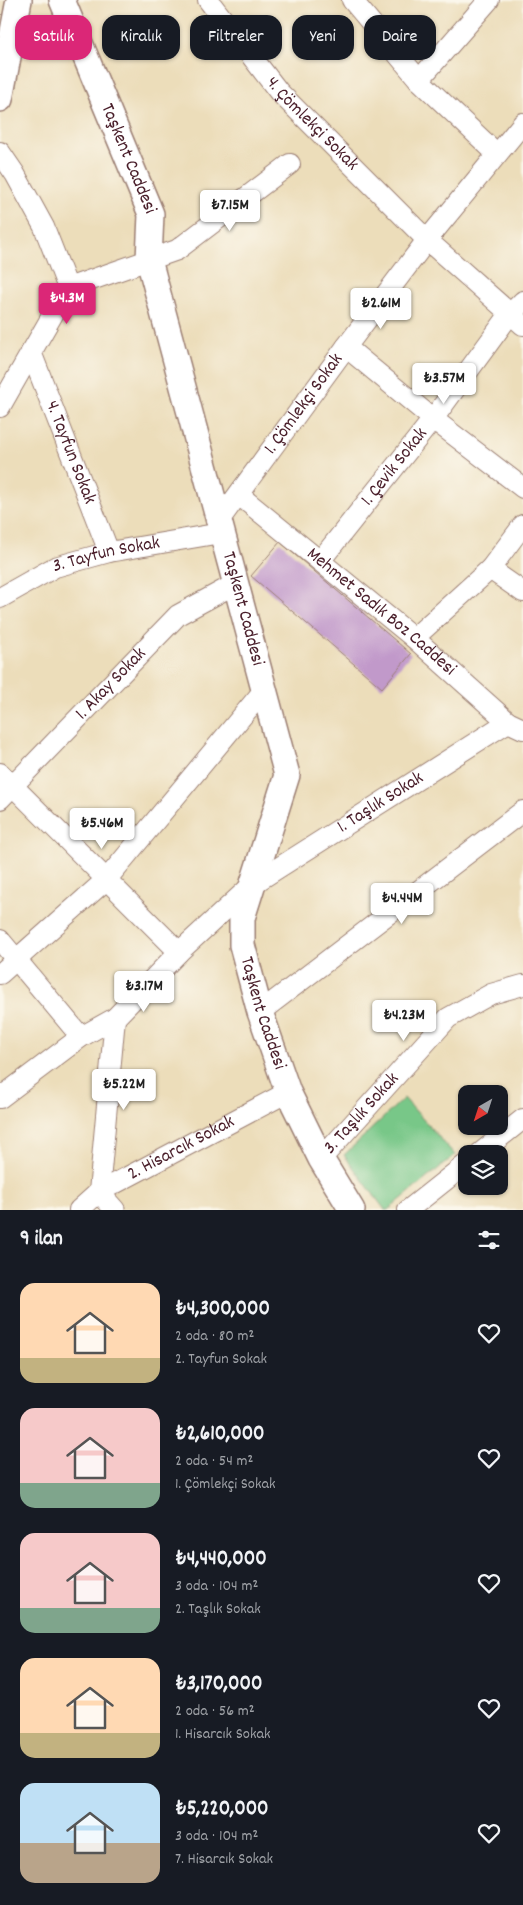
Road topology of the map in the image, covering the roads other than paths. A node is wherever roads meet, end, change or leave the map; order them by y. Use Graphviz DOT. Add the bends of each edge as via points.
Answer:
graph roads {
  1 [pos="18,0"];
  2 [pos="62,0"];
  3 [pos="208,0"];
  4 [pos="352,0"];
  5 [pos="489,0"];
  6 [pos="3,68"];
  7 [pos="419,80"];
  8 [pos="0,99"];
  9 [pos="523,123"];
  10 [pos="0,152"];
  11 [pos="497,154"];
  12 [pos="290,164"];
  13 [pos="427,240"];
  14 [pos="149,260"];
  15 [pos="68,288"];
  16 [pos="519,313"];
  17 [pos="346,347"];
  18 [pos="31,352"];
  19 [pos="0,408"];
  20 [pos="433,419"];
  21 [pos="523,488"];
  22 [pos="239,495"];
  23 [pos="523,525"];
  24 [pos="220,527"];
  25 [pos="109,552"];
  26 [pos="320,561"];
  27 [pos="490,569"];
  28 [pos="235,584"];
  29 [pos="523,592"];
  30 [pos="2,593"];
  31 [pos="414,638"];
  32 [pos="264,690"];
  33 [pos="516,725"];
  34 [pos="4,786"];
  35 [pos="523,811"];
  36 [pos="108,880"];
  37 [pos="252,884"];
  38 [pos="0,940"];
  39 [pos="179,952"];
  40 [pos="17,958"];
  41 [pos="0,974"];
  42 [pos="523,985"];
  43 [pos="260,1012"];
  44 [pos="115,1018"];
  45 [pos="81,1037"];
  46 [pos="288,1092"];
  47 [pos="0,1098"];
  48 [pos="523,1119"];
  49 [pos="490,1145"];
  50 [pos="321,1159"];
  51 [pos="458,1170"];
  52 [pos="99,1192"];
  53 [pos="79,1210"];
  54 [pos="115,1210"];
  55 [pos="352,1210"];
  56 [pos="408,1210"];
  1 -- 6 [label="street"];
  2 -- 14 [label="street, Taşkent Caddesi" via="151,214"];
  3 -- 13 [label="street, 4. Çömlekçi Sokak" via="279,92"];
  4 -- 7 [label="street"];
  5 -- 7 [label="street"];
  6 -- 8 [label="street"];
  7 -- 11 [label="street"];
  9 -- 11 [label="street, 1. Çömlekçi Sokak"];
  10 -- 15 [label="street" via="44,227"];
  11 -- 13 [label="street, 1. Çömlekçi Sokak"];
  12 -- 14 [label="street" via="177,250"];
  13 -- 16 [label="street, 4. Çömlekçi Sokak"];
  13 -- 17 [label="street, 1. Çömlekçi Sokak"];
  14 -- 15 [label="street"];
  14 -- 24 [label="street, Taşkent Caddesi"];
  15 -- 18 [label="street"];
  16 -- 20 [label="street, 1. Çevik Sokak"];
  17 -- 20 [label="street"];
  17 -- 22 [label="street, 1. Çömlekçi Sokak"];
  18 -- 19 [label="street"];
  18 -- 25 [label="street, 4. Tayfun Sokak"];
  20 -- 21 [label="street"];
  20 -- 26 [label="street, 1. Çevik Sokak"];
  22 -- 24 [label="street, 1. Çömlekçi Sokak"];
  22 -- 26 [label="street, Mehmet Sadık Boz Caddesi"];
  23 -- 27 [label="street"];
  24 -- 25 [label="street, 3. Tayfun Sokak"];
  24 -- 28 [label="street, Taşkent Caddesi"];
  25 -- 30 [label="street, 3. Tayfun Sokak" via="54,567"];
  26 -- 31 [label="street, Mehmet Sadık Boz Caddesi"];
  27 -- 29 [label="street"];
  27 -- 31 [label="street"];
  28 -- 32 [label="street, Taşkent Caddesi"];
  28 -- 34 [label="street, 1. Akay Sokak" via="178,615"];
  31 -- 33 [label="street, Mehmet Sadık Boz Caddesi"];
  32 -- 36 [label="street"];
  32 -- 37 [label="street, Taşkent Caddesi" via="287,775"];
  33 -- 37 [label="street, 1. Taşlık Sokak"];
  34 -- 36 [label="street"];
  35 -- 43 [label="street"];
  36 -- 39 [label="street"];
  36 -- 40 [label="street"];
  37 -- 39 [label="street, 1. Taşlık Sokak"];
  37 -- 43 [label="street, Taşkent Caddesi" via="242,918 242,945"];
  38 -- 40 [label="street"];
  39 -- 44 [label="street, 1. Taşlık Sokak"];
  40 -- 41 [label="street"];
  40 -- 45 [label="street"];
  42 -- 50 [label="street, 3. Taşlık Sokak" via="491,994 448,1018"];
  43 -- 46 [label="street, Taşkent Caddesi"];
  44 -- 45 [label="street, 1. Taşlık Sokak"];
  44 -- 52 [label="street"];
  45 -- 47 [label="street, 1. Taşlık Sokak"];
  46 -- 50 [label="street, Taşkent Caddesi"];
  46 -- 52 [label="street, 2. Hisarcık Sokak"];
  48 -- 49 [label="street"];
  50 -- 55 [label="street, Taşkent Caddesi"];
  51 -- 56 [label="street"];
  52 -- 53 [label="street, 2. Hisarcık Sokak"];
  52 -- 54 [label="street"];
}
